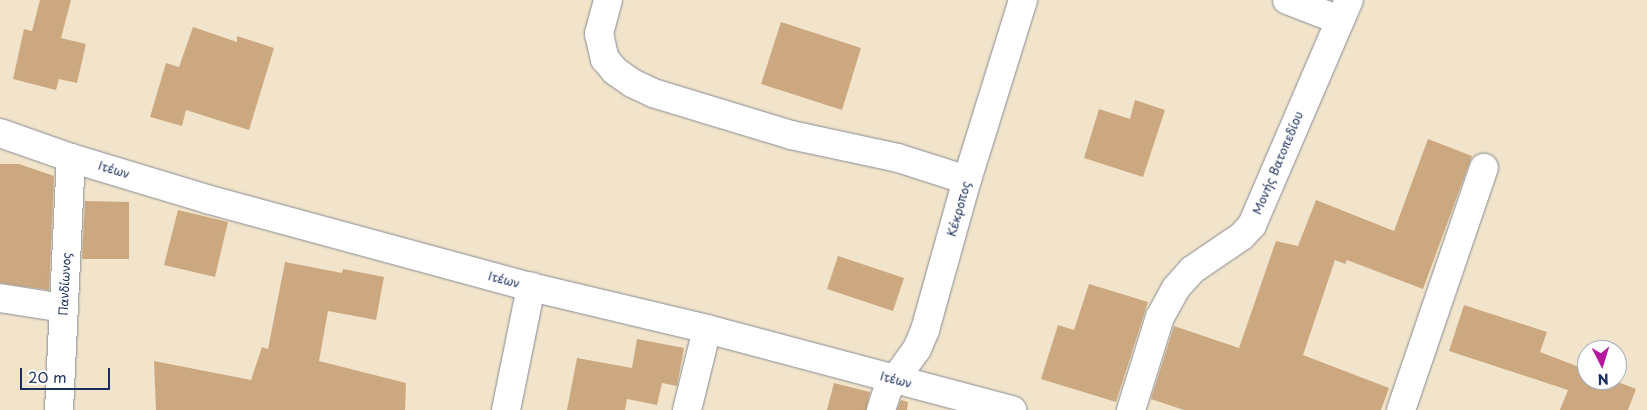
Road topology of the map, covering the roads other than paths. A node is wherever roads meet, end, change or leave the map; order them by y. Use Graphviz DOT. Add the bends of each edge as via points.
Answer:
graph roads {
  1 [pos="608,0"];
  2 [pos="1023,0"];
  3 [pos="1286,0"];
  4 [pos="1344,10"];
  5 [pos="0,133"];
  6 [pos="71,158"];
  7 [pos="1484,168"];
  8 [pos="966,180"];
  9 [pos="531,288"];
  10 [pos="0,298"];
  11 [pos="64,308"];
  12 [pos="707,329"];
  13 [pos="897,380"];
  14 [pos="59,410"];
  15 [pos="506,410"];
  16 [pos="687,410"];
  17 [pos="881,410"];
  18 [pos="1012,410"];
  19 [pos="1130,410"];
  20 [pos="1401,410"];
  1 -- 8 [label="street" via="599,34 605,59 632,83 653,93 791,135 898,158"];
  2 -- 8 [label="street, Κέκροπος"];
  3 -- 4 [label="street"];
  4 -- 19 [label="street, Μονής Βατοπεδίου" via="1252,225 1242,236 1192,270 1176,288 1160,317"];
  5 -- 6 [label="street, Ιτέων"];
  6 -- 9 [label="street, Ιτέων" via="210,200"];
  6 -- 11 [label="street, Πανδίωνος"];
  7 -- 20 [label="street"];
  8 -- 13 [label="street, Κέκροπος" via="924,330 917,349"];
  9 -- 12 [label="street, Ιτέων"];
  9 -- 15 [label="street"];
  10 -- 11 [label="street"];
  11 -- 14 [label="street, Πανδίωνος"];
  12 -- 13 [label="street, Ιτέων"];
  12 -- 16 [label="street"];
  13 -- 17 [label="street, Κέκροπος" via="888,389"];
  13 -- 18 [label="street, Ιτέων"];
}
